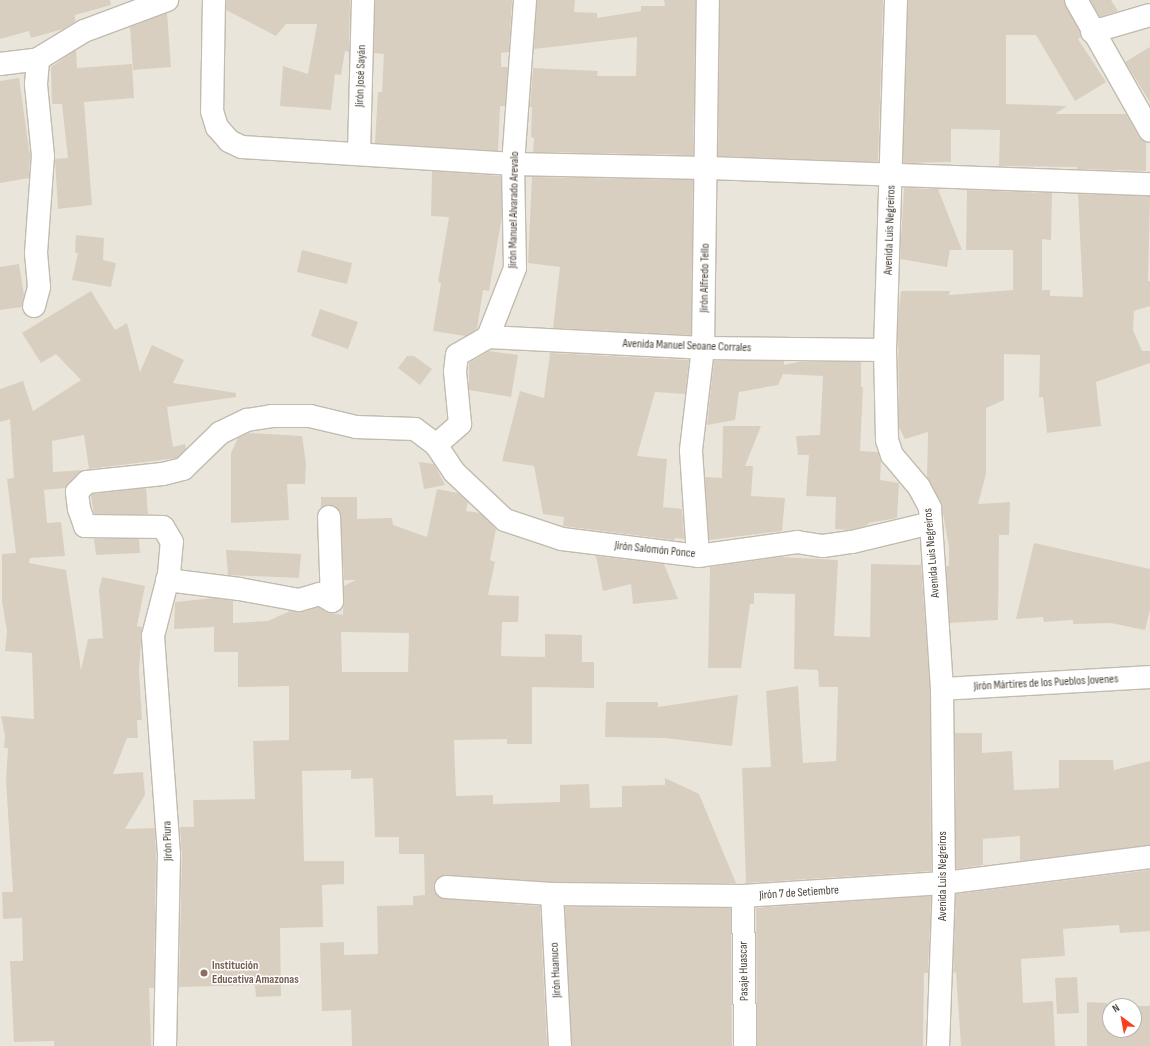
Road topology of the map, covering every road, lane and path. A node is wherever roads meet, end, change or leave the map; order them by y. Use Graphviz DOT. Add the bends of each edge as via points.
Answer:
graph roads {
  1 [pos="167,0"];
  2 [pos="214,0"];
  3 [pos="363,0"];
  4 [pos="525,0"];
  5 [pos="708,0"];
  6 [pos="896,0"];
  7 [pos="1076,0"];
  8 [pos="1150,15"];
  9 [pos="1092,32"];
  10 [pos="38,59"];
  11 [pos="0,64"];
  12 [pos="1150,130"];
  13 [pos="359,153"];
  14 [pos="514,164"];
  15 [pos="707,168"];
  16 [pos="892,175"];
  17 [pos="1150,184"];
  18 [pos="34,306"];
  19 [pos="488,337"];
  20 [pos="703,348"];
  21 [pos="885,350"];
  22 [pos="436,445"];
  23 [pos="329,517"];
  24 [pos="931,523"];
  25 [pos="698,556"];
  26 [pos="167,580"];
  27 [pos="1150,677"];
  28 [pos="942,689"];
  29 [pos="1150,857"];
  30 [pos="944,883"];
  31 [pos="446,887"];
  32 [pos="552,894"];
  33 [pos="743,896"];
  34 [pos="165,1046"];
  35 [pos="560,1046"];
  36 [pos="745,1046"];
  37 [pos="938,1046"];
  1 -- 10 [label="street" via="84,31"];
  2 -- 13 [label="street" via="212,111 217,127 229,141 242,147"];
  3 -- 13 [label="street, Jirón José Sayán"];
  4 -- 14 [label="street, Jirón Manuel Alvarado Arevalo"];
  5 -- 15 [label="street, Jirón Alfredo Tello"];
  6 -- 16 [label="street, Avenida Luis Negreiros"];
  7 -- 9 [label="street"];
  8 -- 9 [label="street"];
  9 -- 12 [label="street"];
  10 -- 11 [label="street"];
  10 -- 18 [label="street" via="36,84 43,156 36,253 39,287"];
  13 -- 14 [label="street"];
  14 -- 15 [label="street"];
  14 -- 19 [label="street, Jirón Manuel Alvarado Arevalo" via="515,268"];
  15 -- 16 [label="street"];
  15 -- 20 [label="street, Jirón Alfredo Tello"];
  16 -- 17 [label="street"];
  16 -- 21 [label="street, Avenida Luis Negreiros"];
  19 -- 20 [label="street, Avenida Manuel Seoane Corrales"];
  19 -- 22 [label="street" via="457,355 455,371 460,424"];
  20 -- 21 [label="street, Avenida Manuel Seoane Corrales"];
  20 -- 25 [label="street, Jirón Alfredo Tello" via="691,450"];
  21 -- 24 [label="street, Avenida Luis Negreiros" via="888,440 892,454 919,487 930,508"];
  22 -- 25 [label="street, Jirón Salomón Ponce" via="454,472 505,520 562,539"];
  22 -- 26 [label="street" via="415,429 356,427 310,416 272,416 247,420 220,433 183,469 163,474 86,482 77,492 85,526 163,527 172,542"];
  23 -- 26 [label="street" via="332,601 320,594 299,600"];
  24 -- 25 [label="street, Jirón Salomón Ponce" via="852,542 822,546 796,542"];
  24 -- 28 [label="street, Avenida Luis Negreiros"];
  26 -- 34 [label="street, Jirón Piura" via="152,636 169,847"];
  27 -- 28 [label="street, Jirón Mártires de los Pueblos Jovenes"];
  28 -- 30 [label="street, Avenida Luis Negreiros"];
  29 -- 30 [label="street, Jirón 7 de Setiembre"];
  30 -- 33 [label="street, Jirón 7 de Setiembre"];
  30 -- 37 [label="street, Avenida Luis Negreiros"];
  31 -- 32 [label="street, Jirón 7 de Setiembre"];
  32 -- 33 [label="street, Jirón 7 de Setiembre"];
  32 -- 35 [label="street, Jirón Huanuco"];
  33 -- 36 [label="street, Pasaje Huascar"];
}
